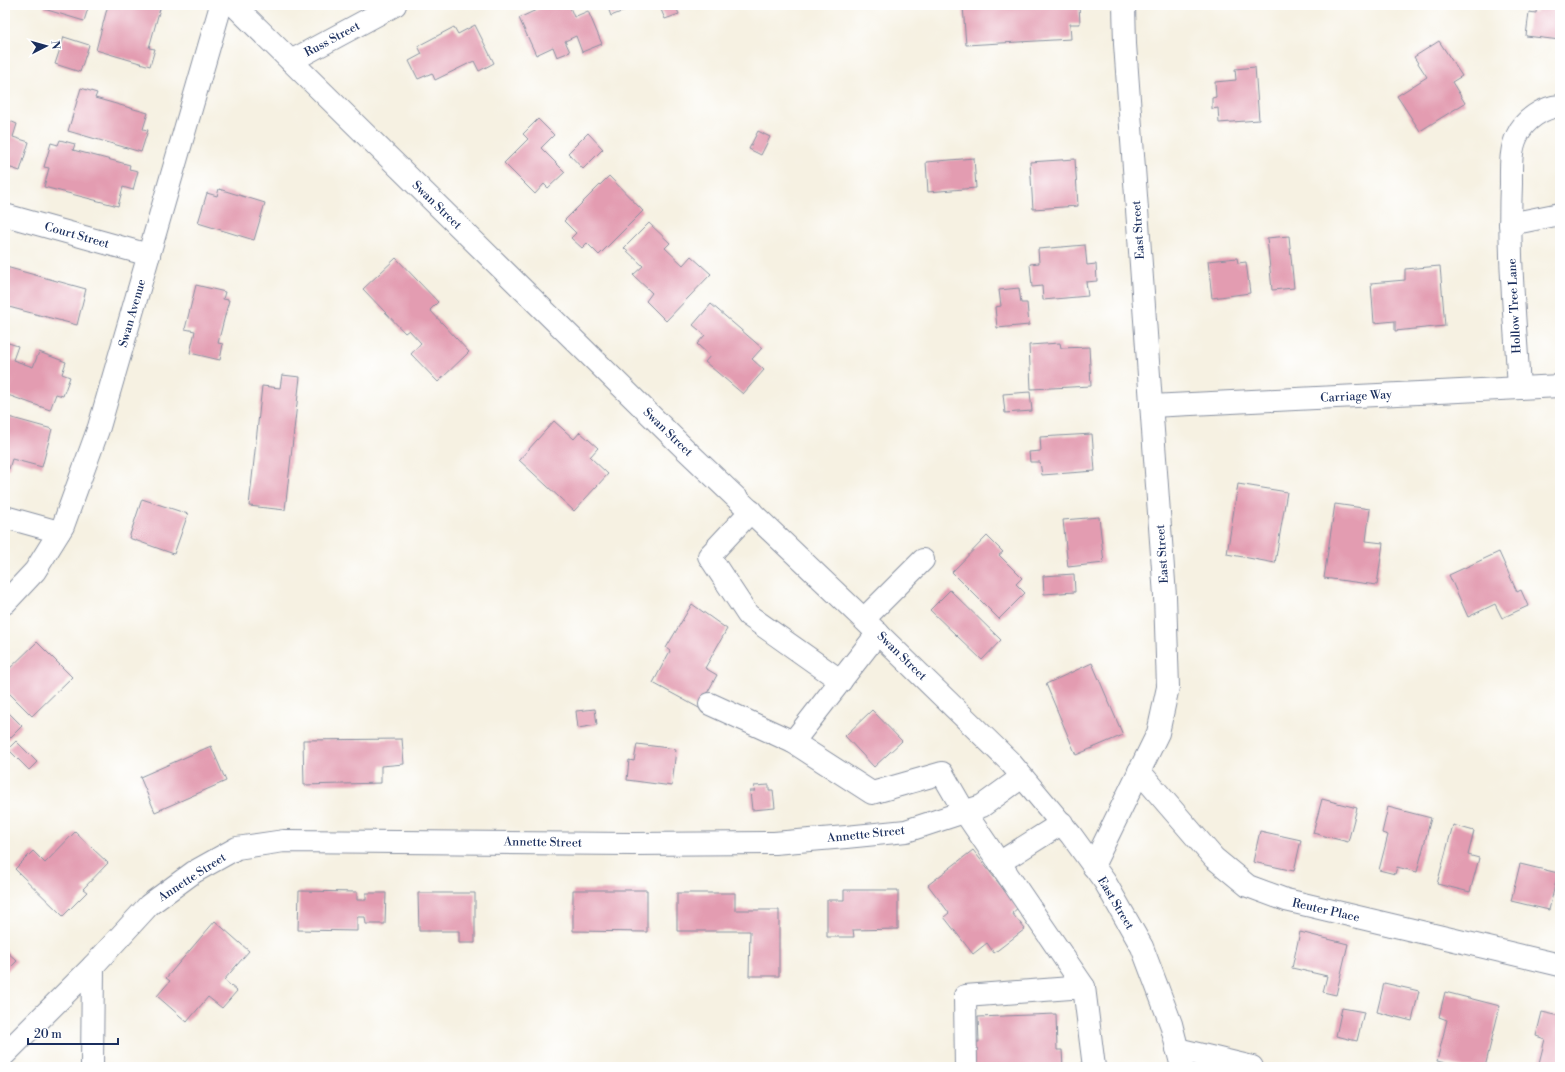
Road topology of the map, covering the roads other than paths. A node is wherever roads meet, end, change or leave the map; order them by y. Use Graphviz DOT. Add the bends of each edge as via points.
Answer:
graph roads {
  1 [pos="222,5"];
  2 [pos="234,5"];
  3 [pos="395,5"];
  4 [pos="1124,5"];
  5 [pos="291,62"];
  6 [pos="1560,106"];
  7 [pos="1560,214"];
  8 [pos="5,215"];
  9 [pos="1510,224"];
  10 [pos="149,255"];
  11 [pos="1560,386"];
  12 [pos="1519,388"];
  13 [pos="1151,406"];
  14 [pos="751,512"];
  15 [pos="5,517"];
  16 [pos="59,532"];
  17 [pos="923,560"];
  18 [pos="5,603"];
  19 [pos="871,626"];
  20 [pos="841,681"];
  21 [pos="710,704"];
  22 [pos="793,742"];
  23 [pos="1140,771"];
  24 [pos="1022,777"];
  25 [pos="964,811"];
  26 [pos="1062,823"];
  27 [pos="999,863"];
  28 [pos="1093,866"];
  29 [pos="1560,965"];
  30 [pos="93,966"];
  31 [pos="1084,987"];
  32 [pos="5,1054"];
  33 [pos="1180,1058"];
  34 [pos="92,1067"];
  35 [pos="966,1067"];
  36 [pos="1094,1067"];
  37 [pos="1252,1067"];
  1 -- 10 [label="street, Swan Avenue"];
  2 -- 5 [label="street, Swan Street"];
  3 -- 5 [label="street, Russ Street"];
  4 -- 13 [label="street, East Street"];
  5 -- 14 [label="street, Swan Street"];
  6 -- 9 [label="street, Hollow Tree Lane" via="1540,112 1527,122 1517,135 1512,151"];
  7 -- 9 [label="street"];
  8 -- 10 [label="street, Court Street"];
  9 -- 12 [label="street, Hollow Tree Lane"];
  10 -- 16 [label="street, Swan Avenue" via="99,427"];
  11 -- 12 [label="street, Carriage Way"];
  12 -- 13 [label="street, Carriage Way"];
  13 -- 23 [label="street, East Street" via="1165,596 1168,687 1158,733"];
  14 -- 19 [label="street, Swan Street"];
  14 -- 20 [label="street" via="709,556 748,615"];
  15 -- 16 [label="street"];
  16 -- 18 [label="street, Swan Avenue" via="35,571"];
  17 -- 19 [label="street"];
  19 -- 20 [label="street"];
  19 -- 24 [label="street, Swan Street" via="1010,762"];
  20 -- 22 [label="street"];
  21 -- 22 [label="street"];
  22 -- 25 [label="street" via="872,793 942,773"];
  23 -- 28 [label="street, East Street"];
  23 -- 29 [label="street, Reuter Place" via="1214,858 1248,886 1286,900"];
  24 -- 25 [label="street, Annette Street" via="982,806"];
  24 -- 26 [label="street, Swan Street"];
  25 -- 27 [label="street"];
  25 -- 30 [label="street, Annette Street" via="906,831 774,843 321,840 284,841 237,848 194,872 149,905"];
  26 -- 27 [label="street"];
  26 -- 28 [label="street, Swan Street"];
  27 -- 31 [label="street"];
  28 -- 33 [label="street, East Street" via="1142,947 1171,1024"];
  30 -- 32 [label="street, Annette Street"];
  30 -- 34 [label="street"];
  31 -- 35 [label="street" via="965,996"];
  31 -- 36 [label="street"];
  33 -- 37 [label="street"];
}
